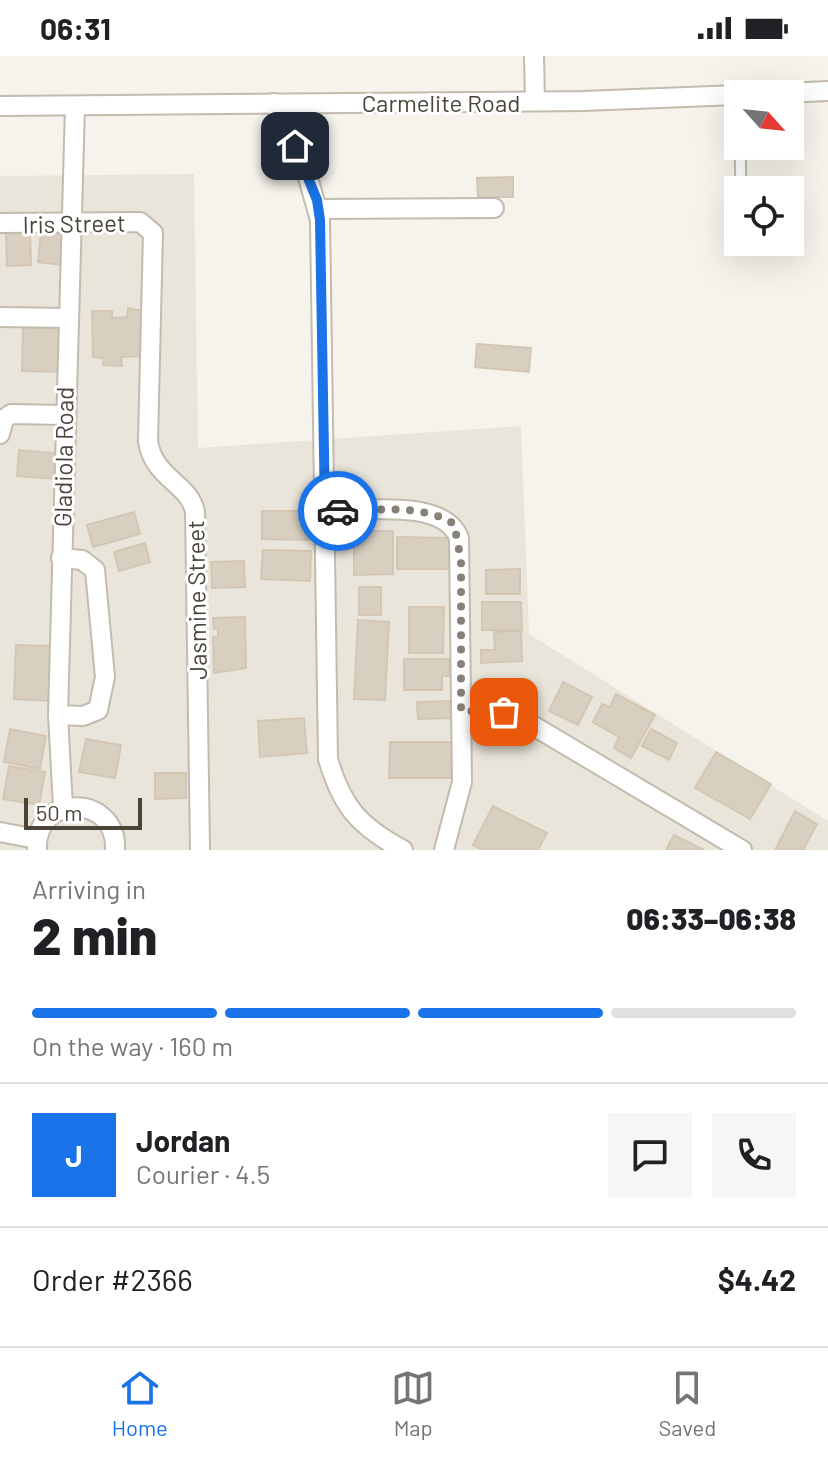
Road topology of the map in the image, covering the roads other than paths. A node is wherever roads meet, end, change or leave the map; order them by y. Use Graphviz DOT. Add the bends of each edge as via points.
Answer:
graph roads {
  1 [pos="534,56"];
  2 [pos="828,91"];
  3 [pos="804,92"];
  4 [pos="724,95"];
  5 [pos="535,101"];
  6 [pos="274,103"];
  7 [pos="0,106"];
  8 [pos="75,106"];
  9 [pos="494,208"];
  10 [pos="318,209"];
  11 [pos="0,223"];
  12 [pos="71,223"];
  13 [pos="148,225"];
  14 [pos="0,317"];
  15 [pos="68,318"];
  16 [pos="64,415"];
  17 [pos="0,434"];
  18 [pos="325,511"];
  19 [pos="61,558"];
  20 [pos="461,711"];
  21 [pos="58,715"];
  22 [pos="63,807"];
  23 [pos="0,832"];
  24 [pos="37,844"];
  25 [pos="115,850"];
  26 [pos="200,850"];
  27 [pos="403,850"];
  28 [pos="444,850"];
  29 [pos="742,850"];
  1 -- 5 [label="street"];
  2 -- 3 [label="street"];
  4 -- 5 [label="street, Carmelite Road"];
  5 -- 6 [label="street, Carmelite Road"];
  6 -- 8 [label="street, Carmelite Road"];
  6 -- 10 [label="street" via="305,167"];
  7 -- 8 [label="street, Carmelite Road"];
  8 -- 12 [label="street, Gladiola Road"];
  9 -- 10 [label="street"];
  10 -- 18 [label="street"];
  11 -- 12 [label="street, Iris Street"];
  12 -- 13 [label="street, Iris Street"];
  12 -- 15 [label="street, Gladiola Road"];
  13 -- 26 [label="street, Jasmine Street" via="153,239 150,454 195,512"];
  14 -- 15 [label="street"];
  15 -- 16 [label="street, Gladiola Road"];
  16 -- 17 [label="street" via="11,414"];
  16 -- 19 [label="street, Gladiola Road"];
  18 -- 20 [label="street" via="419,511 454,524 461,560"];
  18 -- 27 [label="street" via="328,759 354,816"];
  19 -- 21 [label="street, Gladiola Road"];
  19 -- 21 [label="street" via="82,560 95,570 105,677 98,710 83,716"];
  20 -- 28 [label="street" via="462,782"];
  20 -- 29 [label="street" via="517,716"];
  21 -- 22 [label="street, Gladiola Road"];
  22 -- 24 [label="street" via="46,820"];
  22 -- 25 [label="street" via="100,813 114,832"];
  23 -- 24 [label="street"];
}
